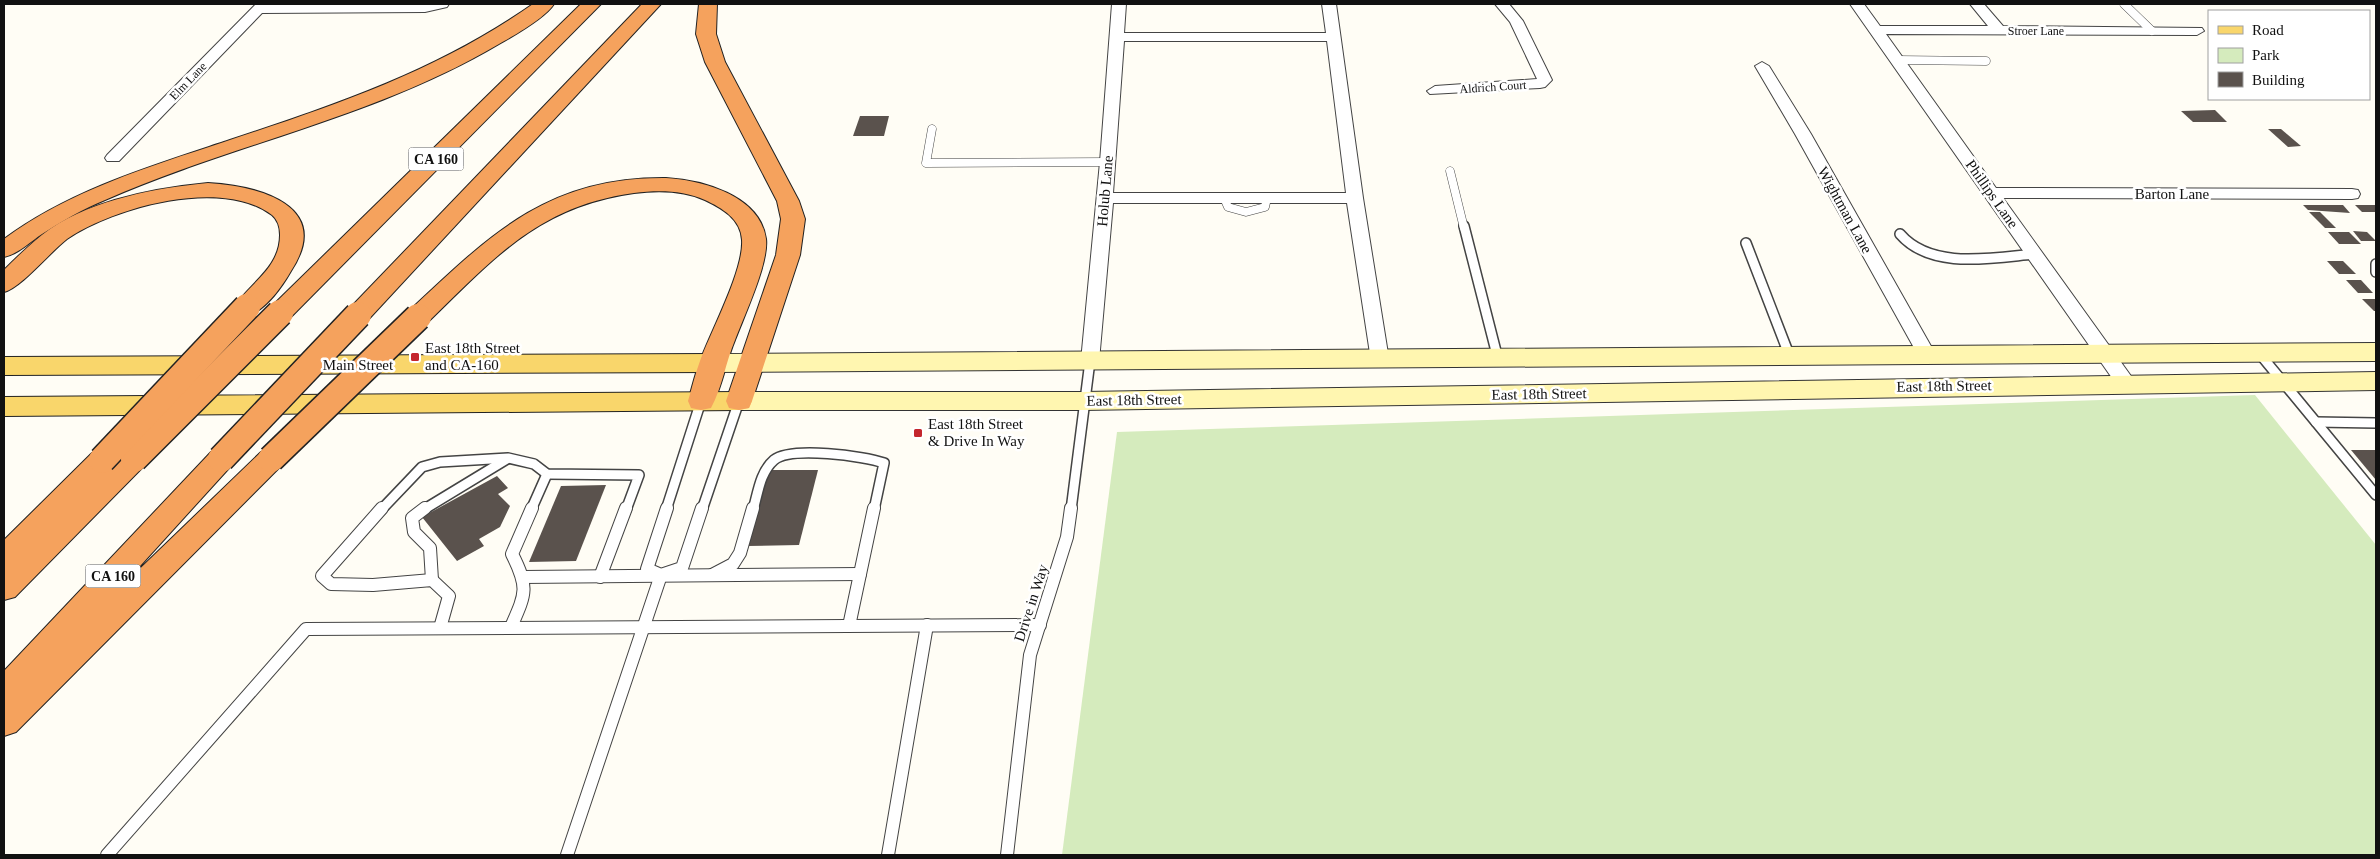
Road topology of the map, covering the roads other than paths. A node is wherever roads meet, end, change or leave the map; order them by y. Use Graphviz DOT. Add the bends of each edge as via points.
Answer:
graph roads {
  1 [pos="442,4"];
  2 [pos="545,4"];
  3 [pos="592,4"];
  4 [pos="652,4"];
  5 [pos="708,4"];
  6 [pos="1329,4"];
  7 [pos="1502,4"];
  8 [pos="1857,4"];
  9 [pos="1977,4"];
  10 [pos="2124,4"];
  11 [pos="261,6"];
  12 [pos="376,6"];
  13 [pos="1118,12"];
  14 [pos="1876,30"];
  15 [pos="2000,31"];
  16 [pos="2152,31"];
  17 [pos="2198,31"];
  18 [pos="1116,37"];
  19 [pos="1334,37"];
  20 [pos="1897,60"];
  21 [pos="1986,61"];
  22 [pos="1762,66"];
  23 [pos="1435,91"];
  24 [pos="932,129"];
  25 [pos="113,158"];
  26 [pos="1108,162"];
  27 [pos="1450,171"];
  28 [pos="1992,194"];
  29 [pos="2352,194"];
  30 [pos="1104,198"];
  31 [pos="1355,198"];
  32 [pos="1900,234"];
  33 [pos="1746,243"];
  34 [pos="4,250"];
  35 [pos="2034,254"];
  36 [pos="2376,264"];
  37 [pos="2376,272"];
  38 [pos="4,284"];
  39 [pos="2376,352"];
  40 [pos="2259,353"];
  41 [pos="2105,354"];
  42 [pos="1927,355"];
  43 [pos="1790,357"];
  44 [pos="1498,359"];
  45 [pos="1380,360"];
  46 [pos="1090,362"];
  47 [pos="713,363"];
  48 [pos="751,364"];
  49 [pos="4,366"];
  50 [pos="2376,381"];
  51 [pos="2282,382"];
  52 [pos="2126,383"];
  53 [pos="701,401"];
  54 [pos="738,401"];
  55 [pos="1083,401"];
  56 [pos="4,407"];
  57 [pos="2316,422"];
  58 [pos="2376,423"];
  59 [pos="508,458"];
  60 [pos="547,474"];
  61 [pos="2376,495"];
  62 [pos="4,559"];
  63 [pos="860,574"];
  64 [pos="712,575"];
  65 [pos="600,576"];
  66 [pos="661,576"];
  67 [pos="523,577"];
  68 [pos="432,580"];
  69 [pos="4,588"];
  70 [pos="927,625"];
  71 [pos="1040,625"];
  72 [pos="644,626"];
  73 [pos="849,626"];
  74 [pos="511,627"];
  75 [pos="440,628"];
  76 [pos="4,694"];
  77 [pos="4,722"];
  78 [pos="107,855"];
  79 [pos="567,855"];
  80 [pos="888,855"];
  81 [pos="1007,855"];
  1 -- 12 [label="street" via="425,8"];
  2 -- 34 [label="highway" via="498,36 419,77 109,189 47,219"];
  3 -- 69 [label="highway, CA 160, bridge"];
  4 -- 76 [label="highway, CA 160, bridge"];
  5 -- 48 [label="highway" via="706,34 715,62 788,200 793,219 788,255"];
  6 -- 19 [label="street"];
  7 -- 23 [label="street, Aldrich Court" via="1516,22 1545,80 1540,84"];
  8 -- 14 [label="street, Phillips Lane"];
  9 -- 15 [label="street"];
  10 -- 16 [label="lane"];
  11 -- 12 [label="street"];
  11 -- 25 [label="street, Elm Lane"];
  13 -- 18 [label="street, Holub Lane"];
  14 -- 15 [label="street, Stroer Lane"];
  14 -- 20 [label="street, Phillips Lane"];
  15 -- 16 [label="street, Stroer Lane"];
  16 -- 17 [label="street, Stroer Lane"];
  18 -- 19 [label="street"];
  18 -- 26 [label="street, Holub Lane"];
  19 -- 31 [label="street"];
  20 -- 21 [label="lane"];
  20 -- 28 [label="street, Phillips Lane"];
  22 -- 42 [label="street, Wightman Lane"];
  24 -- 26 [label="lane" via="926,163"];
  26 -- 30 [label="street, Holub Lane"];
  27 -- 44 [label="lane"];
  28 -- 29 [label="street, Barton Lane"];
  28 -- 35 [label="street, Phillips Lane"];
  30 -- 31 [label="street"];
  30 -- 46 [label="street, Holub Lane"];
  31 -- 45 [label="street"];
  32 -- 35 [label="lane" via="1914,249 1933,255 1961,258"];
  33 -- 43 [label="lane"];
  35 -- 41 [label="street, Phillips Lane"];
  36 -- 37 [label="lane"];
  38 -- 62 [label="highway, bridge" via="32,255 78,224 110,210 178,193 231,192 255,197 286,214 292,228 293,242 287,259 273,279"];
  39 -- 40 [label="main road, East 18th Street"];
  40 -- 41 [label="main road, East 18th Street"];
  40 -- 51 [label="lane"];
  41 -- 42 [label="main road, East 18th Street"];
  41 -- 52 [label="street, Phillips Lane"];
  42 -- 43 [label="main road, East 18th Street"];
  43 -- 44 [label="main road, East 18th Street"];
  44 -- 45 [label="main road, East 18th Street"];
  45 -- 46 [label="main road, East 18th Street"];
  46 -- 48 [label="main road, East 18th Street"];
  46 -- 55 [label="lane, Drive in Way"];
  47 -- 48 [label="main road, East 18th Street"];
  47 -- 49 [label="main road, Main Street"];
  47 -- 53 [label="highway"];
  47 -- 77 [label="highway, bridge" via="751,260 754,241 741,212 705,191 651,184 596,192 537,216 491,251 418,317"];
  48 -- 54 [label="highway"];
  50 -- 51 [label="main road, East 18th Street"];
  51 -- 52 [label="main road, East 18th Street"];
  51 -- 57 [label="lane"];
  52 -- 55 [label="main road, East 18th Street"];
  53 -- 54 [label="main road, East 18th Street"];
  53 -- 56 [label="main road"];
  53 -- 66 [label="lane" via="647,569"];
  54 -- 55 [label="main road, East 18th Street"];
  54 -- 66 [label="lane" via="682,568"];
  55 -- 71 [label="lane, Drive in Way" via="1067,537"];
  57 -- 58 [label="lane"];
  57 -- 61 [label="lane"];
  59 -- 60 [label="lane" via="534,464"];
  59 -- 68 [label="lane" via="412,518 414,532 430,548"];
  59 -- 68 [label="lane" via="440,462 422,467 322,576 331,584 373,585"];
  60 -- 65 [label="lane" via="639,475"];
  60 -- 67 [label="lane" via="512,554"];
  63 -- 64 [label="lane"];
  63 -- 64 [label="lane" via="884,463 874,458 850,455 810,454 775,459 764,472 740,554 733,564"];
  63 -- 73 [label="lane"];
  64 -- 66 [label="lane"];
  65 -- 66 [label="lane"];
  65 -- 67 [label="lane"];
  66 -- 72 [label="lane"];
  67 -- 74 [label="lane" via="526,592"];
  68 -- 75 [label="lane" via="449,596"];
  70 -- 71 [label="lane"];
  70 -- 73 [label="lane"];
  70 -- 80 [label="lane"];
  71 -- 81 [label="lane, Drive in Way" via="1030,655"];
  72 -- 73 [label="lane"];
  72 -- 74 [label="lane"];
  72 -- 79 [label="lane"];
  74 -- 75 [label="lane"];
  75 -- 78 [label="lane" via="306,629"];
}
